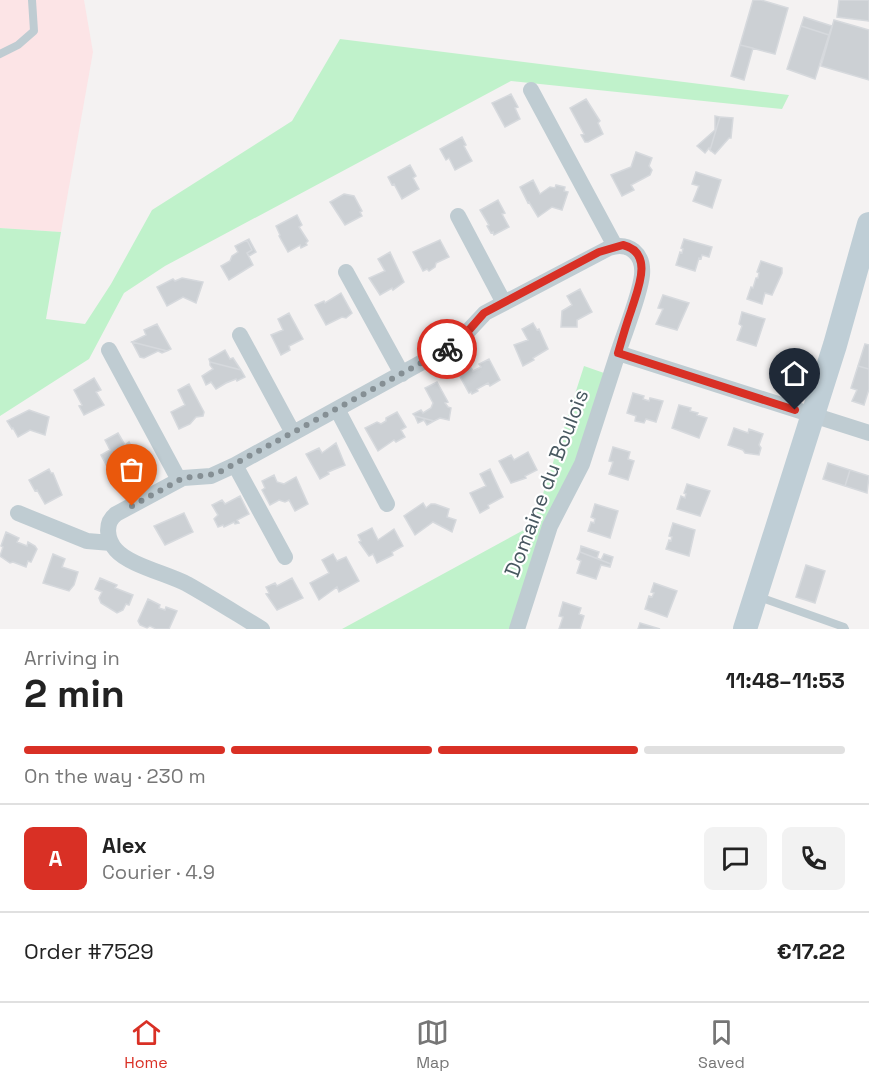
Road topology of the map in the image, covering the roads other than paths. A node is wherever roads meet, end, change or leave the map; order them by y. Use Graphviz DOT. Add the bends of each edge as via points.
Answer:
graph roads {
  1 [pos="32,0"];
  2 [pos="0,54"];
  3 [pos="531,90"];
  4 [pos="458,216"];
  5 [pos="869,224"];
  6 [pos="615,246"];
  7 [pos="346,272"];
  8 [pos="504,303"];
  9 [pos="240,335"];
  10 [pos="109,351"];
  11 [pos="618,353"];
  12 [pos="402,374"];
  13 [pos="337,409"];
  14 [pos="813,416"];
  15 [pos="293,433"];
  16 [pos="869,433"];
  17 [pos="235,465"];
  18 [pos="179,480"];
  19 [pos="387,504"];
  20 [pos="18,513"];
  21 [pos="111,543"];
  22 [pos="285,557"];
  23 [pos="756,596"];
  24 [pos="262,629"];
  25 [pos="517,629"];
  26 [pos="746,629"];
  27 [pos="845,629"];
  1 -- 2 [label="lane" via="34,31"];
  3 -- 6 [label="street"];
  4 -- 8 [label="street"];
  5 -- 14 [label="main road"];
  6 -- 8 [label="street"];
  6 -- 11 [label="street, Domaine du Boulois" via="634,250 642,268"];
  7 -- 12 [label="street"];
  8 -- 12 [label="street" via="479,317 457,343"];
  9 -- 15 [label="street"];
  10 -- 18 [label="street"];
  11 -- 14 [label="street"];
  11 -- 25 [label="street, Domaine du Boulois" via="582,464 550,526"];
  12 -- 13 [label="street"];
  13 -- 15 [label="street"];
  13 -- 19 [label="street"];
  14 -- 16 [label="street"];
  14 -- 23 [label="main road"];
  15 -- 17 [label="street"];
  17 -- 18 [label="street" via="211,476"];
  17 -- 22 [label="street"];
  18 -- 21 [label="street" via="112,516 108,531"];
  20 -- 21 [label="street" via="87,541"];
  21 -- 24 [label="street" via="126,558 186,583"];
  23 -- 26 [label="main road"];
  23 -- 27 [label="lane"];
}
